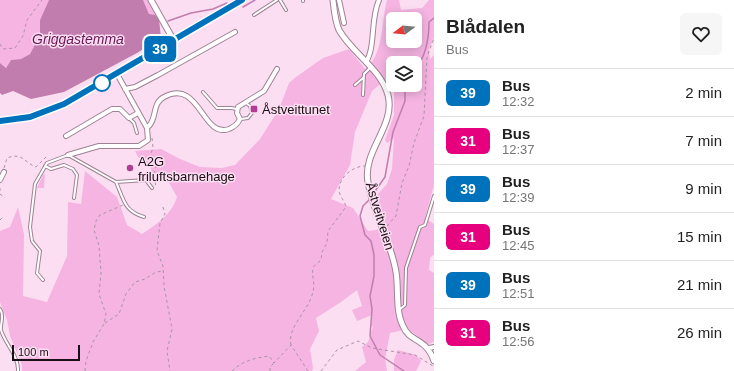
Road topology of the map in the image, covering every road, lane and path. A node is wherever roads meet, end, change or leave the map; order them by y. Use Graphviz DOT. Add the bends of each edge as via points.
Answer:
graph roads {
  1 [pos="42,0"];
  2 [pos="151,0"];
  3 [pos="242,0"];
  4 [pos="276,0"];
  5 [pos="280,0"];
  6 [pos="333,0"];
  7 [pos="339,0"];
  8 [pos="379,0"];
  9 [pos="286,10"];
  10 [pos="254,15"];
  11 [pos="344,23"];
  12 [pos="235,32"];
  13 [pos="434,38"];
  14 [pos="174,40"];
  15 [pos="0,44"];
  16 [pos="366,62"];
  17 [pos="370,68"];
  18 [pos="277,69"];
  19 [pos="117,74"];
  20 [pos="363,78"];
  21 [pos="355,85"];
  22 [pos="125,89"];
  23 [pos="203,92"];
  24 [pos="364,95"];
  25 [pos="246,103"];
  26 [pos="237,109"];
  27 [pos="138,113"];
  28 [pos="130,119"];
  29 [pos="240,119"];
  30 [pos="0,121"];
  31 [pos="132,124"];
  32 [pos="148,128"];
  33 [pos="137,133"];
  34 [pos="66,136"];
  35 [pos="148,137"];
  36 [pos="68,155"];
  37 [pos="52,161"];
  38 [pos="45,166"];
  39 [pos="367,166"];
  40 [pos="4,172"];
  41 [pos="0,180"];
  42 [pos="116,182"];
  43 [pos="156,186"];
  44 [pos="0,188"];
  45 [pos="152,188"];
  46 [pos="0,193"];
  47 [pos="434,196"];
  48 [pos="4,198"];
  49 [pos="74,198"];
  50 [pos="125,204"];
  51 [pos="163,207"];
  52 [pos="4,216"];
  53 [pos="144,217"];
  54 [pos="0,220"];
  55 [pos="383,232"];
  56 [pos="164,271"];
  57 [pos="43,280"];
  58 [pos="0,309"];
  59 [pos="399,310"];
  60 [pos="104,324"];
  61 [pos="291,345"];
  62 [pos="431,347"];
  63 [pos="434,361"];
  64 [pos="274,363"];
  65 [pos="434,366"];
  66 [pos="18,371"];
  67 [pos="85,371"];
  68 [pos="170,371"];
  69 [pos="232,371"];
  70 [pos="270,371"];
  71 [pos="308,371"];
  72 [pos="321,371"];
  1 -- 15 [label="path" via="27,20 15,48 3,49"];
  2 -- 14 [label="street"];
  3 -- 14 [label="main road"];
  4 -- 10 [label="lane"];
  5 -- 9 [label="lane"];
  6 -- 16 [label="street, Åstveitveien" via="338,28"];
  7 -- 11 [label="street"];
  8 -- 16 [label="street" via="372,26 371,50"];
  12 -- 22 [label="street" via="146,81"];
  13 -- 55 [label="path" via="427,57 424,116 402,183 396,216"];
  14 -- 19 [label="main road"];
  16 -- 17 [label="street, Åstveitveien"];
  17 -- 20 [label="lane"];
  17 -- 39 [label="street, Åstveitveien" via="386,87 389,108"];
  18 -- 25 [label="street" via="264,91"];
  19 -- 22 [label="street"];
  19 -- 30 [label="main road" via="49,111 30,117"];
  20 -- 21 [label="lane"];
  20 -- 24 [label="lane"];
  22 -- 27 [label="street"];
  23 -- 26 [label="lane" via="217,108"];
  25 -- 26 [label="street"];
  25 -- 29 [label="lane" via="252,113 248,118"];
  26 -- 29 [label="street"];
  27 -- 28 [label="street"];
  27 -- 32 [label="street"];
  28 -- 31 [label="lane"];
  28 -- 33 [label="lane"];
  28 -- 34 [label="street" via="120,109 112,109"];
  29 -- 32 [label="street" via="233,128 219,131 189,97 178,93 157,103 154,121"];
  32 -- 35 [label="street"];
  35 -- 36 [label="street" via="145,143 139,146 98,146"];
  35 -- 43 [label="path" via="153,139 151,154 155,160 153,163 156,169 153,176"];
  36 -- 37 [label="lane"];
  36 -- 42 [label="lane"];
  37 -- 38 [label="lane"];
  37 -- 40 [label="path" via="46,157 36,167 15,155 6,159"];
  38 -- 49 [label="lane" via="51,169 64,165 73,169 77,175"];
  38 -- 57 [label="lane" via="35,184 30,227 32,241 40,251 38,273"];
  39 -- 55 [label="street, Åstveitveien" via="367,182"];
  39 -- 61 [label="path" via="355,167 342,180 340,192 346,207 328,231 321,260 313,267 315,282 312,296 291,335"];
  40 -- 41 [label="street"];
  42 -- 45 [label="lane" via="146,180"];
  42 -- 50 [label="lane"];
  44 -- 46 [label="path"];
  46 -- 48 [label="path"];
  47 -- 59 [label="lane, Åstveitveien" via="425,225 420,227 406,268 405,305"];
  50 -- 53 [label="lane" via="134,214"];
  50 -- 60 [label="path" via="100,215 94,230 99,246 99,294 106,314"];
  51 -- 56 [label="path" via="165,214 160,223 157,251"];
  52 -- 54 [label="path"];
  55 -- 59 [label="street, Åstveitveien" via="396,272"];
  56 -- 60 [label="path" via="135,282 126,294 119,314"];
  56 -- 68 [label="path" via="164,286 172,329 167,351"];
  58 -- 66 [label="lane" via="3,318 1,331 17,362"];
  59 -- 62 [label="street, Åstveitveien" via="407,333"];
  60 -- 67 [label="path" via="93,342"];
  61 -- 64 [label="path"];
  61 -- 71 [label="path"];
  62 -- 63 [label="street, Åstveitveien"];
  64 -- 69 [label="path" via="267,356 245,361"];
  64 -- 70 [label="path"];
  65 -- 72 [label="path" via="430,366 415,355 369,348 358,341 338,350"];
}
